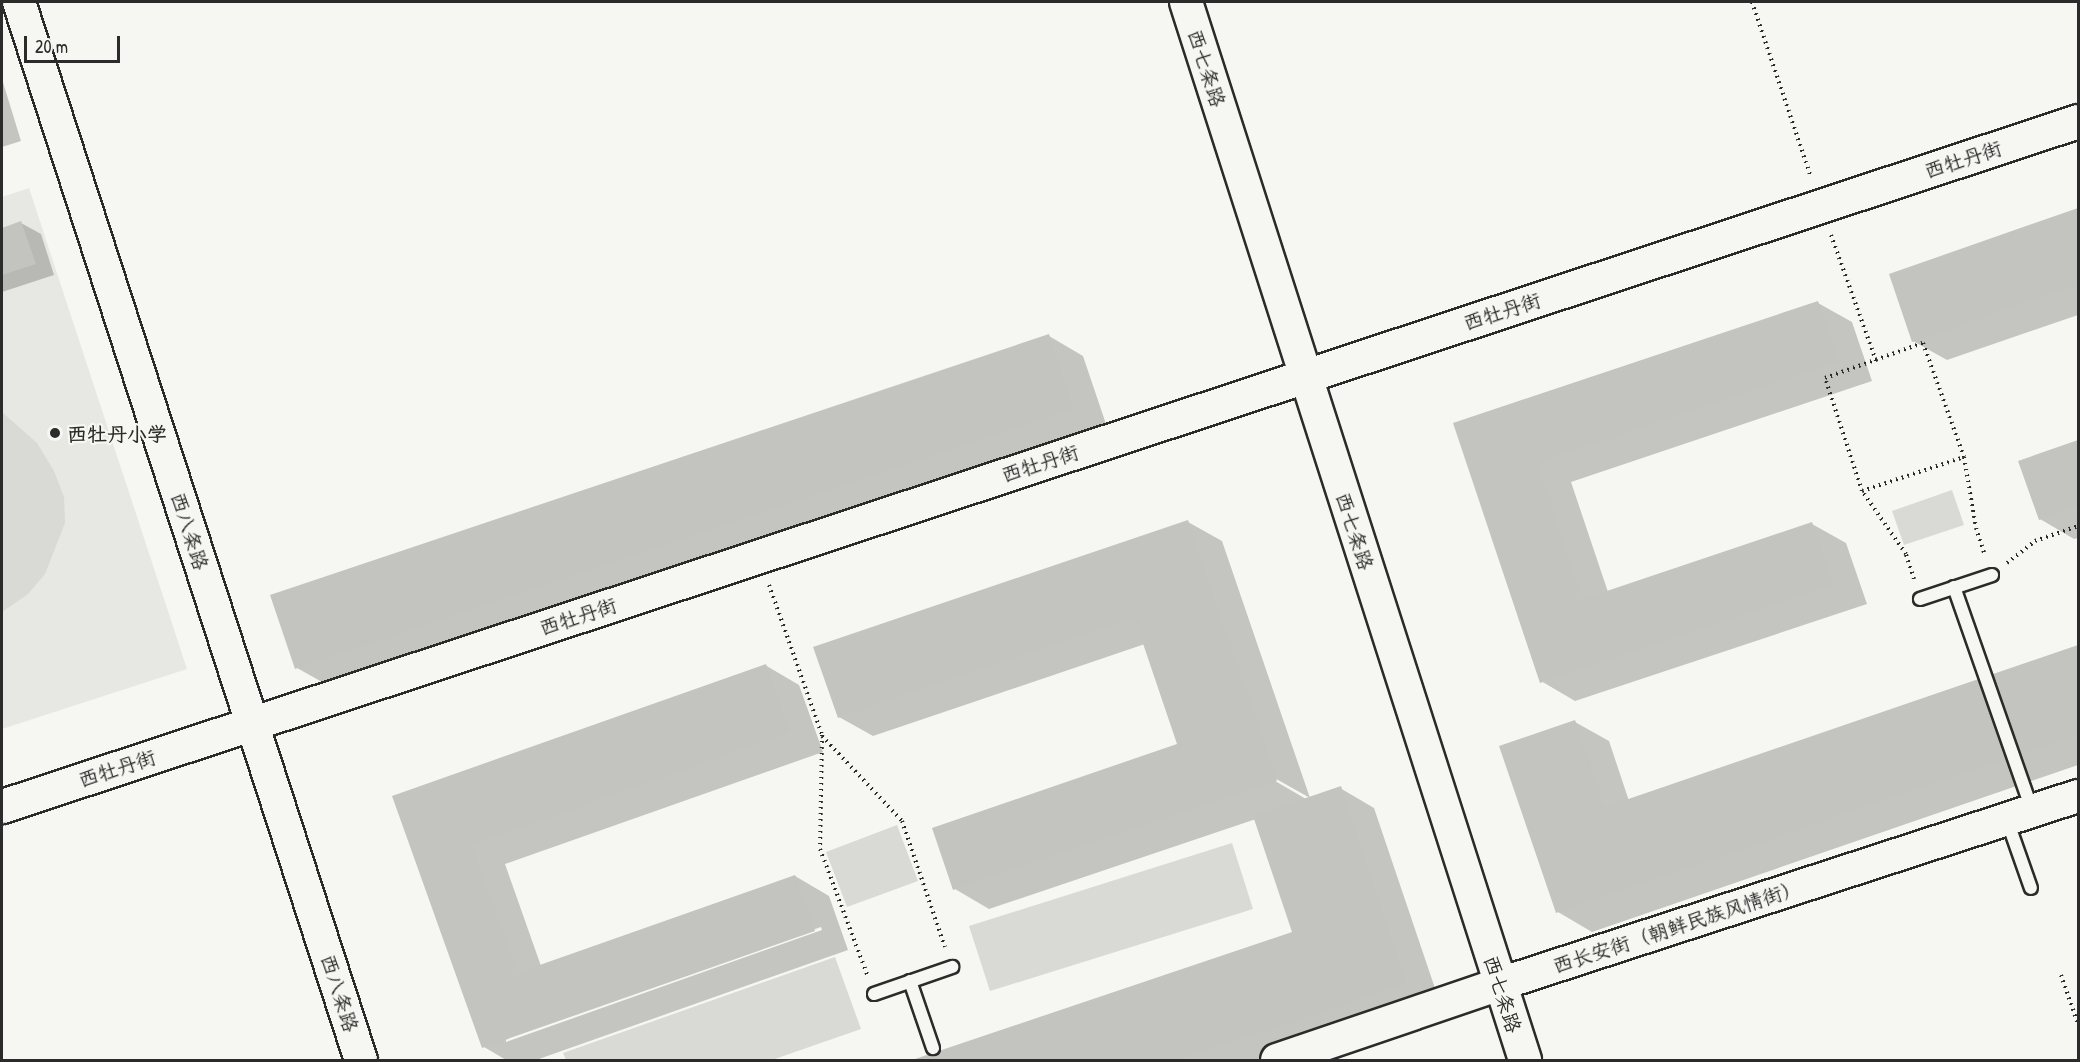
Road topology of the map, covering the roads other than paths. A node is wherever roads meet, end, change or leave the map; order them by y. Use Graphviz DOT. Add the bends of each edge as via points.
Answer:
graph roads {
  1 [pos="19,2"];
  2 [pos="1186,2"];
  3 [pos="2079,121"];
  4 [pos="1306,375"];
  5 [pos="1992,575"];
  6 [pos="1954,587"];
  7 [pos="1920,599"];
  8 [pos="252,723"];
  9 [pos="2079,796"];
  10 [pos="2,806"];
  11 [pos="2020,815"];
  12 [pos="2031,888"];
  13 [pos="952,967"];
  14 [pos="910,981"];
  15 [pos="1500,984"];
  16 [pos="874,994"];
  17 [pos="933,1048"];
  18 [pos="361,1060"];
  19 [pos="1277,1060"];
  20 [pos="1525,1060"];
  1 -- 8 [label="street, 西八条路"];
  2 -- 4 [label="street, 西七条路"];
  3 -- 4 [label="main road, 西牡丹街"];
  4 -- 8 [label="main road, 西牡丹街"];
  4 -- 15 [label="street, 西七条路"];
  5 -- 6 [label="lane"];
  6 -- 7 [label="lane"];
  6 -- 11 [label="lane"];
  8 -- 10 [label="main road, 西牡丹街"];
  8 -- 18 [label="street, 西八条路"];
  9 -- 11 [label="street, 西长安街（朝鲜民族风情街）"];
  11 -- 12 [label="lane"];
  11 -- 15 [label="street, 西长安街（朝鲜民族风情街）"];
  13 -- 14 [label="lane"];
  14 -- 16 [label="lane"];
  14 -- 17 [label="lane"];
  15 -- 19 [label="street, 西长安街（朝鲜民族风情街）"];
  15 -- 20 [label="street, 西七条路"];
}
